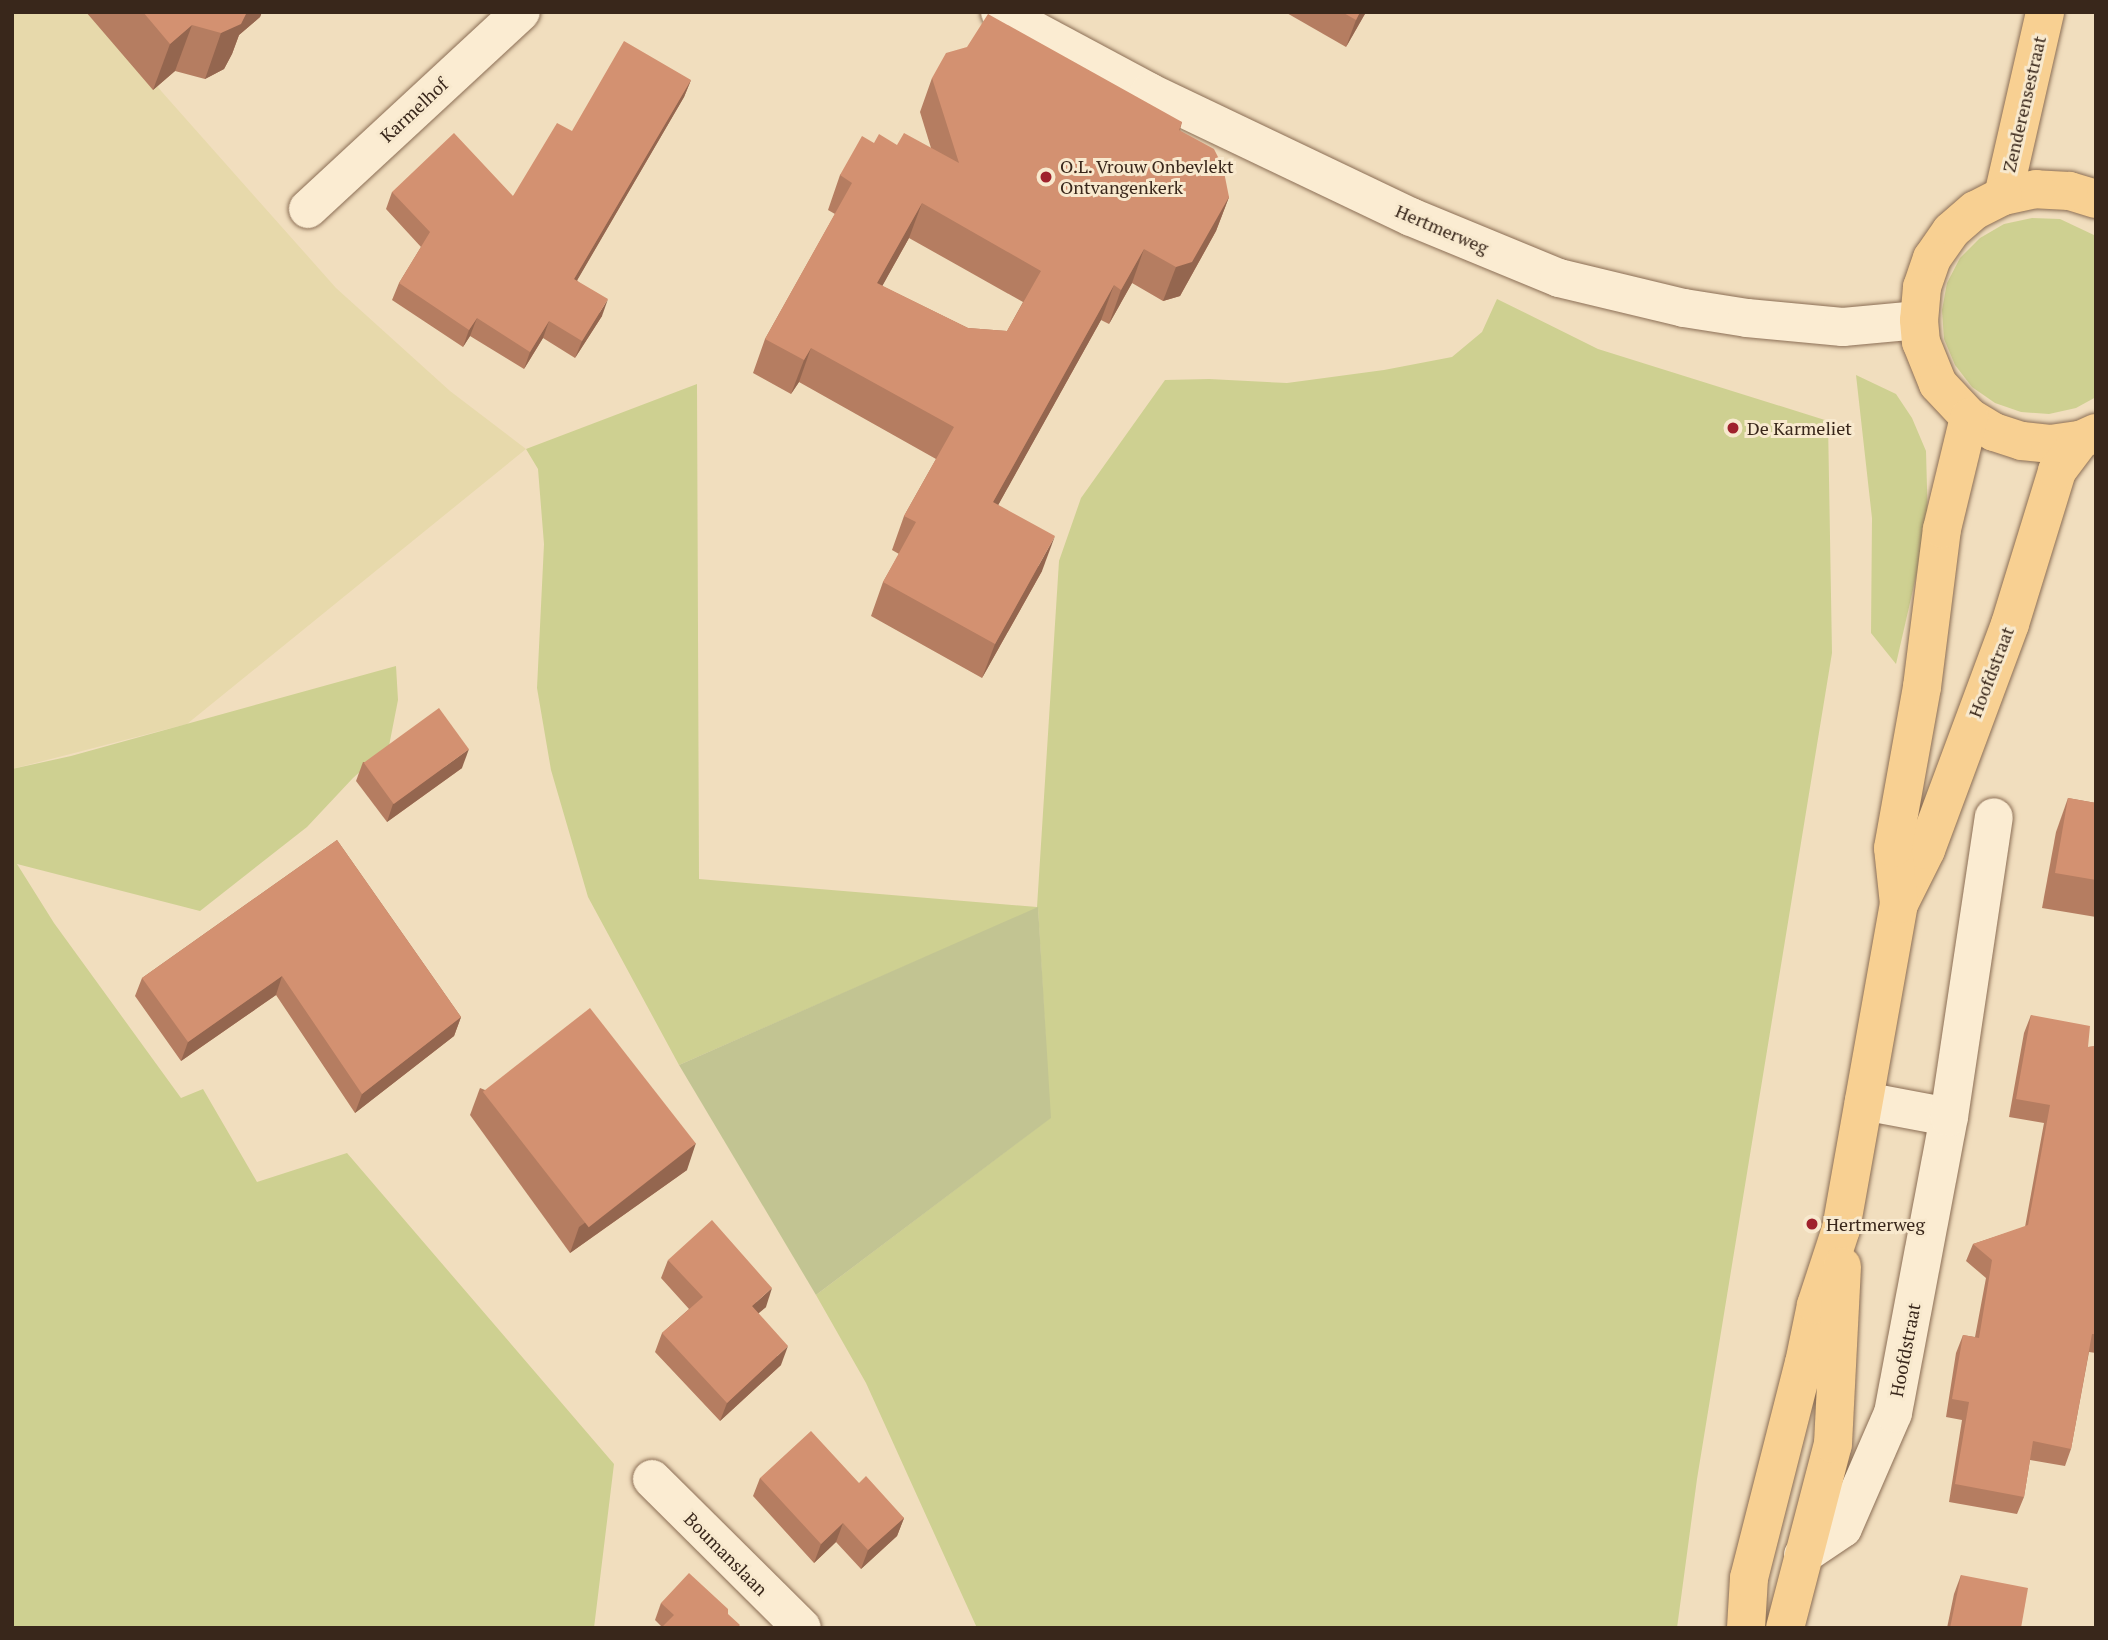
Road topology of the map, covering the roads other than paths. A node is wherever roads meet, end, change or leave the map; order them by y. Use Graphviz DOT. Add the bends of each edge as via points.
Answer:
graph roads {
  1 [pos="520,12"];
  2 [pos="1000,12"];
  3 [pos="2045,12"];
  4 [pos="2003,196"];
  5 [pos="2096,199"];
  6 [pos="309,209"];
  7 [pos="1919,320"];
  8 [pos="1969,418"];
  9 [pos="2088,436"];
  10 [pos="1994,817"];
  11 [pos="1899,904"];
  12 [pos="1864,1101"];
  13 [pos="1949,1116"];
  14 [pos="1841,1229"];
  15 [pos="652,1479"];
  16 [pos="1803,1555"];
  17 [pos="802,1628"];
  18 [pos="1746,1628"];
  19 [pos="1785,1628"];
  1 -- 6 [label="street, Karmelhof"];
  2 -- 7 [label="street, Hertmerweg" via="1149,92 1399,212 1559,278 1684,308 1747,317 1843,327"];
  3 -- 4 [label="main road, Zenderensestraat"];
  4 -- 5 [label="main road" via="2036,189"];
  4 -- 7 [label="main road" via="1967,217 1932,258 1922,288"];
  7 -- 8 [label="main road" via="1921,342 1938,384"];
  8 -- 9 [label="main road" via="2022,441 2050,444"];
  8 -- 11 [label="main road, Hoofdstraat" via="1942,529 1922,687 1893,848"];
  9 -- 11 [label="main road, Hoofdstraat" via="2057,471 2010,624 1926,850"];
  10 -- 13 [label="street, Hoofdstraat"];
  11 -- 12 [label="main road, Hoofdstraat"];
  12 -- 13 [label="street"];
  12 -- 14 [label="main road, Hoofdstraat"];
  13 -- 16 [label="street, Hoofdstraat" via="1893,1413 1843,1528"];
  14 -- 16 [label="main road, Hoofdstraat" via="1842,1302 1833,1444"];
  14 -- 18 [label="main road, Hoofdstraat" via="1816,1305 1758,1539 1749,1578"];
  15 -- 17 [label="street, Boumanslaan"];
  16 -- 19 [label="main road, Hoofdstraat"];
}
